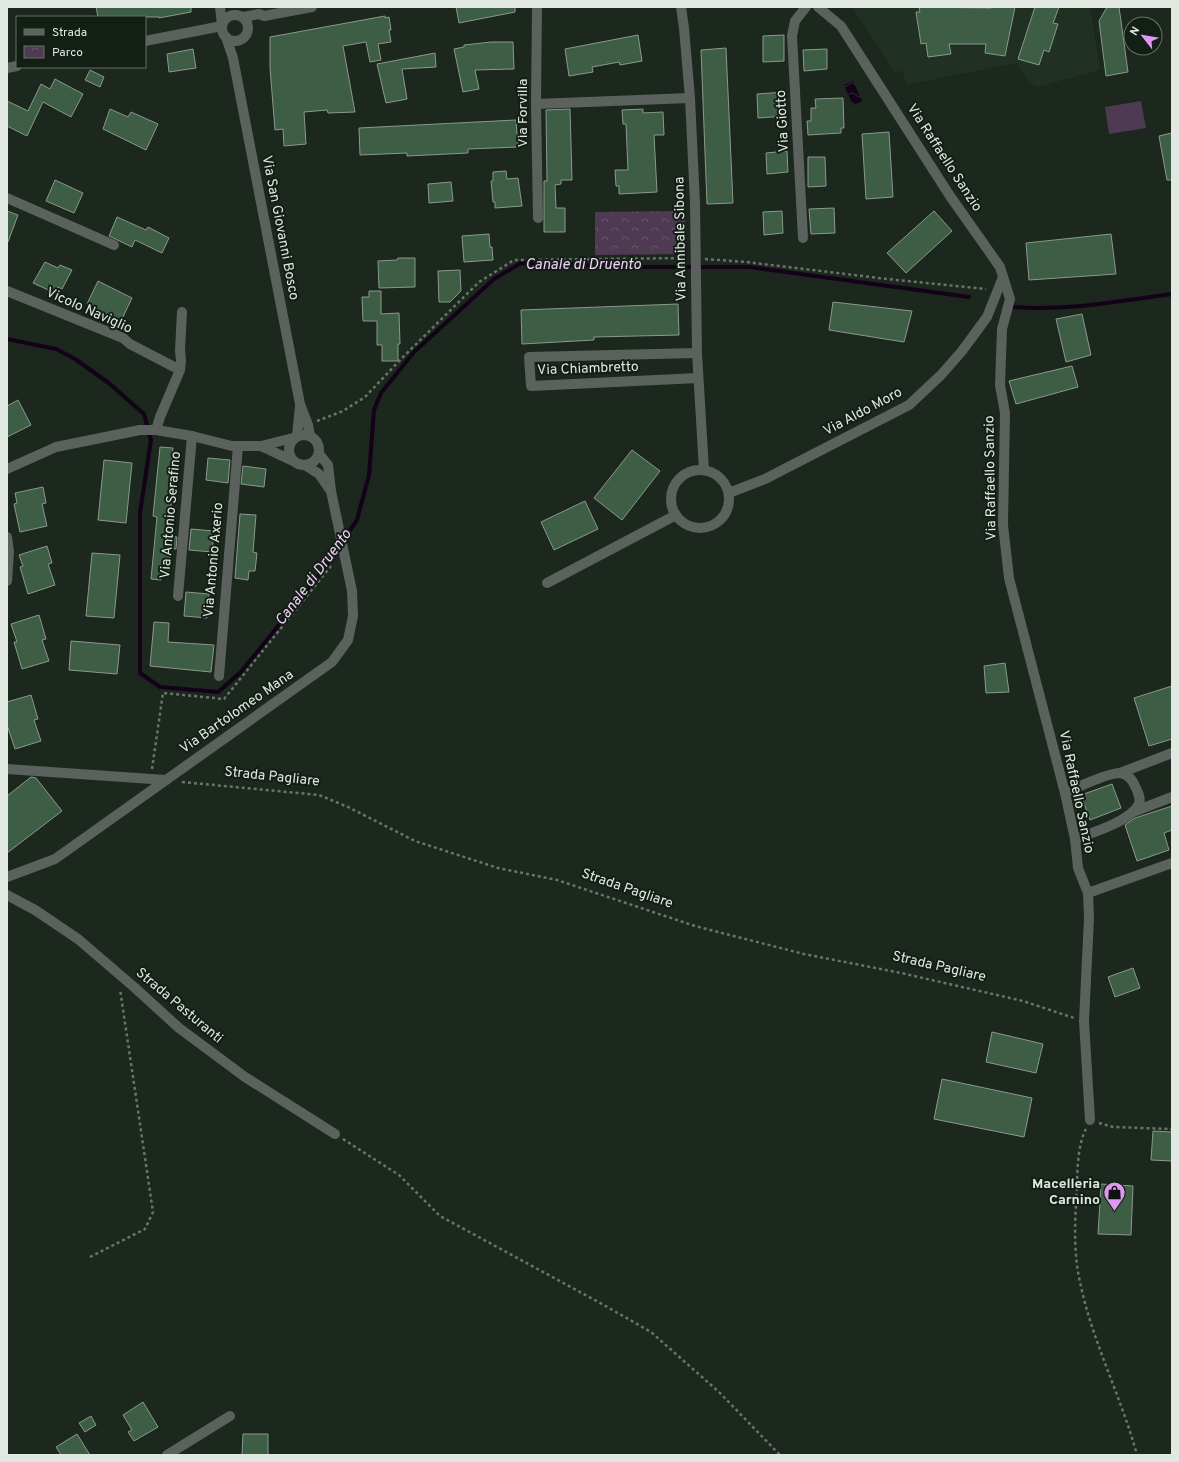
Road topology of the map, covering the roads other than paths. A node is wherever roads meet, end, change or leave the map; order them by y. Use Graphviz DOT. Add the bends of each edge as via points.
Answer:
graph roads {
  1 [pos="221,7"];
  2 [pos="312,7"];
  3 [pos="537,7"];
  4 [pos="681,7"];
  5 [pos="806,7"];
  6 [pos="818,7"];
  7 [pos="231,15"];
  8 [pos="264,16"];
  9 [pos="243,17"];
  10 [pos="222,25"];
  11 [pos="245,36"];
  12 [pos="226,37"];
  13 [pos="146,41"];
  14 [pos="233,58"];
  15 [pos="690,98"];
  16 [pos="536,104"];
  17 [pos="7,198"];
  18 [pos="538,218"];
  19 [pos="803,238"];
  20 [pos="114,245"];
  21 [pos="1003,278"];
  22 [pos="7,291"];
  23 [pos="182,312"];
  24 [pos="697,353"];
  25 [pos="180,370"];
  26 [pos="698,378"];
  27 [pos="300,404"];
  28 [pos="154,430"];
  29 [pos="192,436"];
  30 [pos="310,436"];
  31 [pos="295,437"];
  32 [pos="238,446"];
  33 [pos="261,446"];
  34 [pos="319,454"];
  35 [pos="294,462"];
  36 [pos="306,465"];
  37 [pos="7,469"];
  38 [pos="704,470"];
  39 [pos="331,491"];
  40 [pos="729,493"];
  41 [pos="676,515"];
  42 [pos="7,537"];
  43 [pos="7,581"];
  44 [pos="547,583"];
  45 [pos="178,596"];
  46 [pos="219,676"];
  47 [pos="1172,753"];
  48 [pos="7,769"];
  49 [pos="1120,773"];
  50 [pos="166,780"];
  51 [pos="1065,793"];
  52 [pos="1172,797"];
  53 [pos="1133,812"];
  54 [pos="1075,839"];
  55 [pos="1172,863"];
  56 [pos="7,877"];
  57 [pos="1088,893"];
  58 [pos="7,895"];
  59 [pos="1090,1120"];
  60 [pos="335,1134"];
  61 [pos="230,1416"];
  62 [pos="167,1455"];
  1 -- 7 [label="street"];
  1 -- 10 [label="street"];
  2 -- 8 [label="street"];
  3 -- 16 [label="street, Via Forvilla"];
  4 -- 15 [label="street, Via Annibale Sibona"];
  5 -- 19 [label="street, Via Giotto" via="795,21 792,36"];
  6 -- 21 [label="street, Via Raffaello Sanzio" via="841,26 950,196 1000,267"];
  7 -- 9 [label="street"];
  7 -- 10 [label="street"];
  8 -- 9 [label="street" via="259,14"];
  8 -- 11 [label="street"];
  9 -- 11 [label="street" via="248,24"];
  10 -- 12 [label="street"];
  10 -- 13 [label="street"];
  11 -- 12 [label="street" via="234,41"];
  11 -- 14 [label="street"];
  12 -- 14 [label="street, Via San Giovanni Bosco"];
  14 -- 27 [label="street, Via San Giovanni Bosco"];
  15 -- 16 [label="street"];
  15 -- 24 [label="street, Via Annibale Sibona" via="695,203"];
  16 -- 18 [label="street, Via Forvilla"];
  17 -- 20 [label="street"];
  21 -- 40 [label="street, Via Aldo Moro" via="987,316 962,351 909,405 765,479"];
  21 -- 51 [label="street, Via Raffaello Sanzio" via="1010,298 1002,329 1000,385 1005,412 1003,525 1009,578"];
  22 -- 25 [label="street, Vicolo Naviglio" via="123,338"];
  23 -- 25 [label="street"];
  24 -- 26 [label="street, Via Annibale Sibona"];
  24 -- 26 [label="street, Via Chiambretto" via="529,357 531,386"];
  25 -- 28 [label="street"];
  26 -- 38 [label="street, Via Annibale Sibona"];
  27 -- 30 [label="street, Via San Giovanni Bosco"];
  27 -- 31 [label="street, Via San Giovanni Bosco"];
  28 -- 29 [label="street"];
  28 -- 37 [label="street" via="140,430 56,447"];
  29 -- 32 [label="street"];
  29 -- 45 [label="street, Via Antonio Serafino"];
  30 -- 31 [label="street" via="306,434"];
  30 -- 34 [label="street" via="317,442"];
  31 -- 33 [label="street"];
  31 -- 35 [label="street" via="288,448 290,458"];
  32 -- 33 [label="street"];
  32 -- 46 [label="street, Via Antonio Axerio"];
  33 -- 35 [label="street"];
  34 -- 36 [label="street" via="314,461"];
  34 -- 39 [label="street, Via Bartolomeo Mana" via="328,465"];
  35 -- 36 [label="street"];
  36 -- 39 [label="street, Via Bartolomeo Mana" via="319,474"];
  38 -- 40 [label="street" via="713,472 720,478"];
  38 -- 41 [label="street" via="688,473 676,483 671,499"];
  39 -- 50 [label="street, Via Bartolomeo Mana" via="352,591 353,616 348,640 332,662"];
  40 -- 41 [label="street" via="724,515 716,523 706,527 694,527 684,523"];
  41 -- 44 [label="street"];
  42 -- 43 [label="street"];
  47 -- 49 [label="street"];
  48 -- 50 [label="street"];
  49 -- 51 [label="street" via="1111,774"];
  49 -- 53 [label="street" via="1129,775 1139,795 1139,803"];
  50 -- 56 [label="street, Via Bartolomeo Mana" via="55,859"];
  51 -- 54 [label="street, Via Raffaello Sanzio"];
  52 -- 53 [label="street"];
  53 -- 54 [label="street" via="1104,829"];
  54 -- 57 [label="street, Via Raffaello Sanzio" via="1078,868"];
  55 -- 57 [label="street"];
  57 -- 59 [label="street, Via Raffaello Sanzio" via="1084,1021"];
  58 -- 60 [label="street, Strada Pasturanti" via="78,939 179,1028 245,1077"];
  61 -- 62 [label="street"];
}
